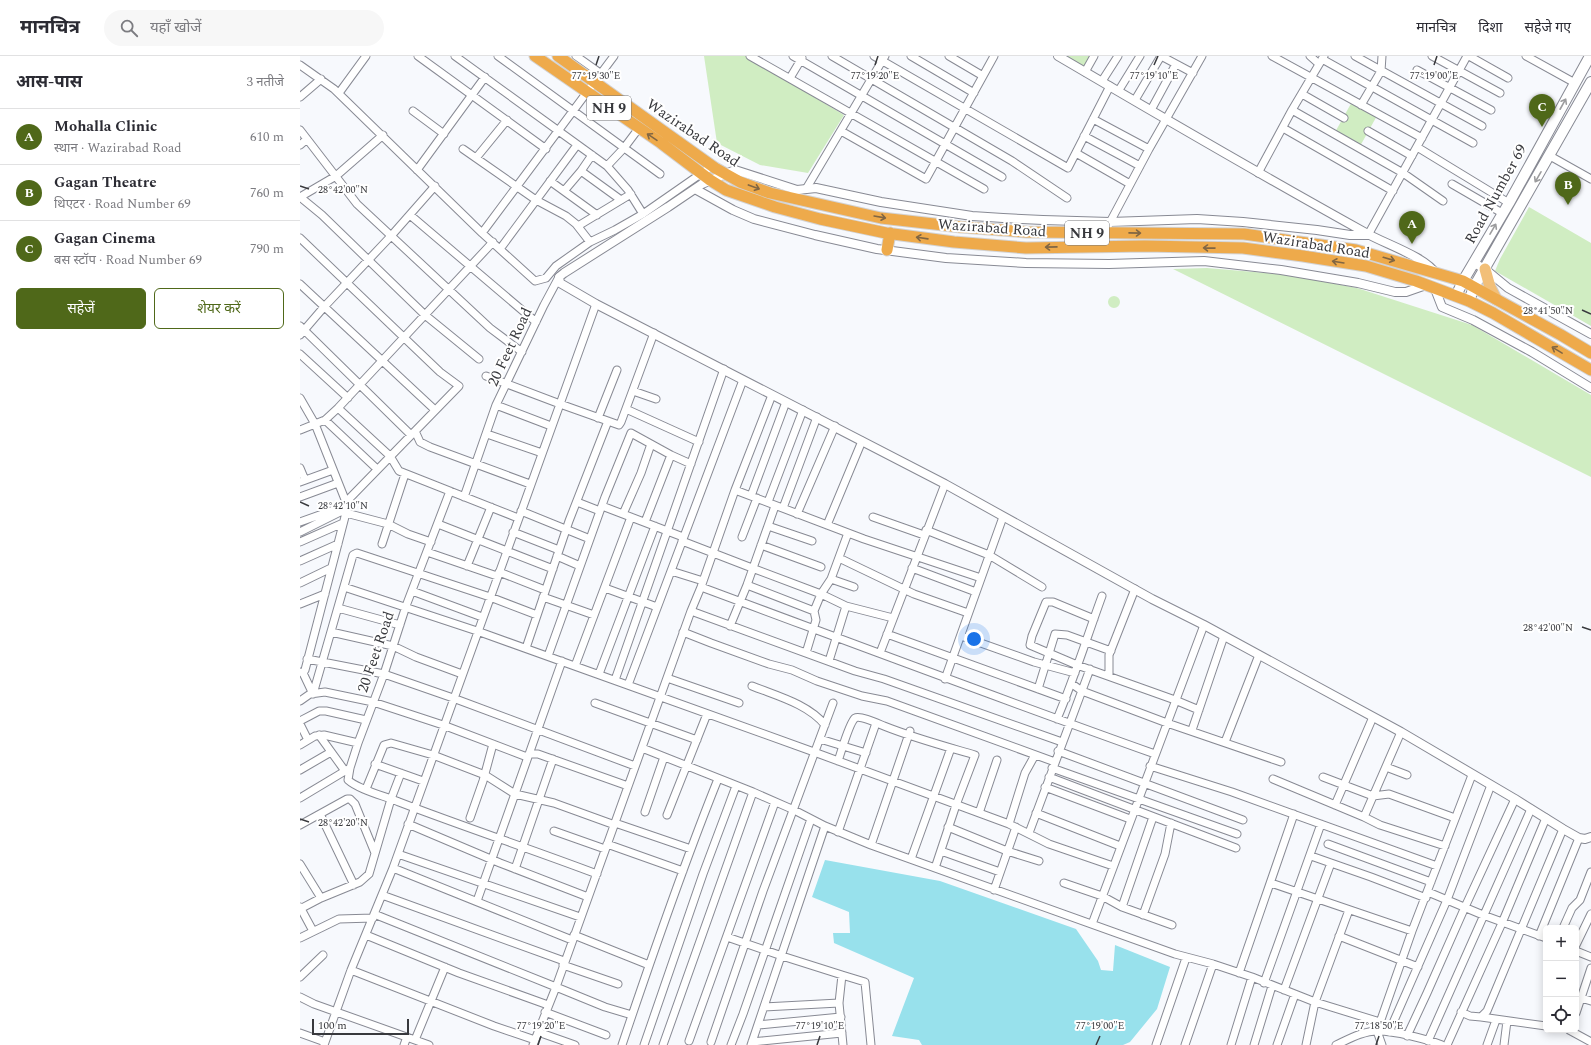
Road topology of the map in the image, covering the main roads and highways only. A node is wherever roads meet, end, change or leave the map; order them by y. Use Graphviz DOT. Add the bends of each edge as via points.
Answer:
graph roads {
  1 [pos="534,56"];
  2 [pos="558,56"];
  3 [pos="1590,56"];
  4 [pos="1591,82"];
  5 [pos="794,193"];
  6 [pos="780,208"];
  7 [pos="890,234"];
  8 [pos="887,250"];
  9 [pos="1485,269"];
  10 [pos="1462,281"];
  11 [pos="1474,287"];
  12 [pos="1456,296"];
  13 [pos="1496,299"];
  14 [pos="1469,301"];
  15 [pos="1591,353"];
  16 [pos="1591,370"];
  6 -- 1 [label="highway, Wazirabad Road / NH 9, one-way" via="726,190"];
  2 -- 5 [label="highway, Wazirabad Road / NH 9" via="597,77 726,175 770,193"];
  10 -- 3 [label="main road, Road Number 69, one-way" via="1509,203"];
  4 -- 9 [label="main road, Road Number 69, one-way"];
  5 -- 6 [label="highway"];
  5 -- 10 [label="highway, Wazirabad Road / NH 9, one-way" via="881,218 961,227 1027,232 1244,234 1356,250"];
  6 -- 7 [label="highway, Wazirabad Road / NH 9" via="820,220"];
  7 -- 8 [label="highway"];
  12 -- 7 [label="highway, Wazirabad Road / NH 9, one-way" via="1366,266 1243,248 1026,248"];
  9 -- 11 [label="main road, Road Number 69"];
  9 -- 13 [label="main road"];
  10 -- 11 [label="highway, Wazirabad Road / NH 9"];
  10 -- 12 [label="main road, Road Number 69"];
  11 -- 13 [label="highway, Wazirabad Road / NH 9"];
  11 -- 14 [label="main road, Road Number 69"];
  12 -- 14 [label="highway, Wazirabad Road / NH 9"];
  13 -- 15 [label="highway, Wazirabad Road / NH 9"];
  16 -- 14 [label="highway, Wazirabad Road / NH 9, one-way"];
}
